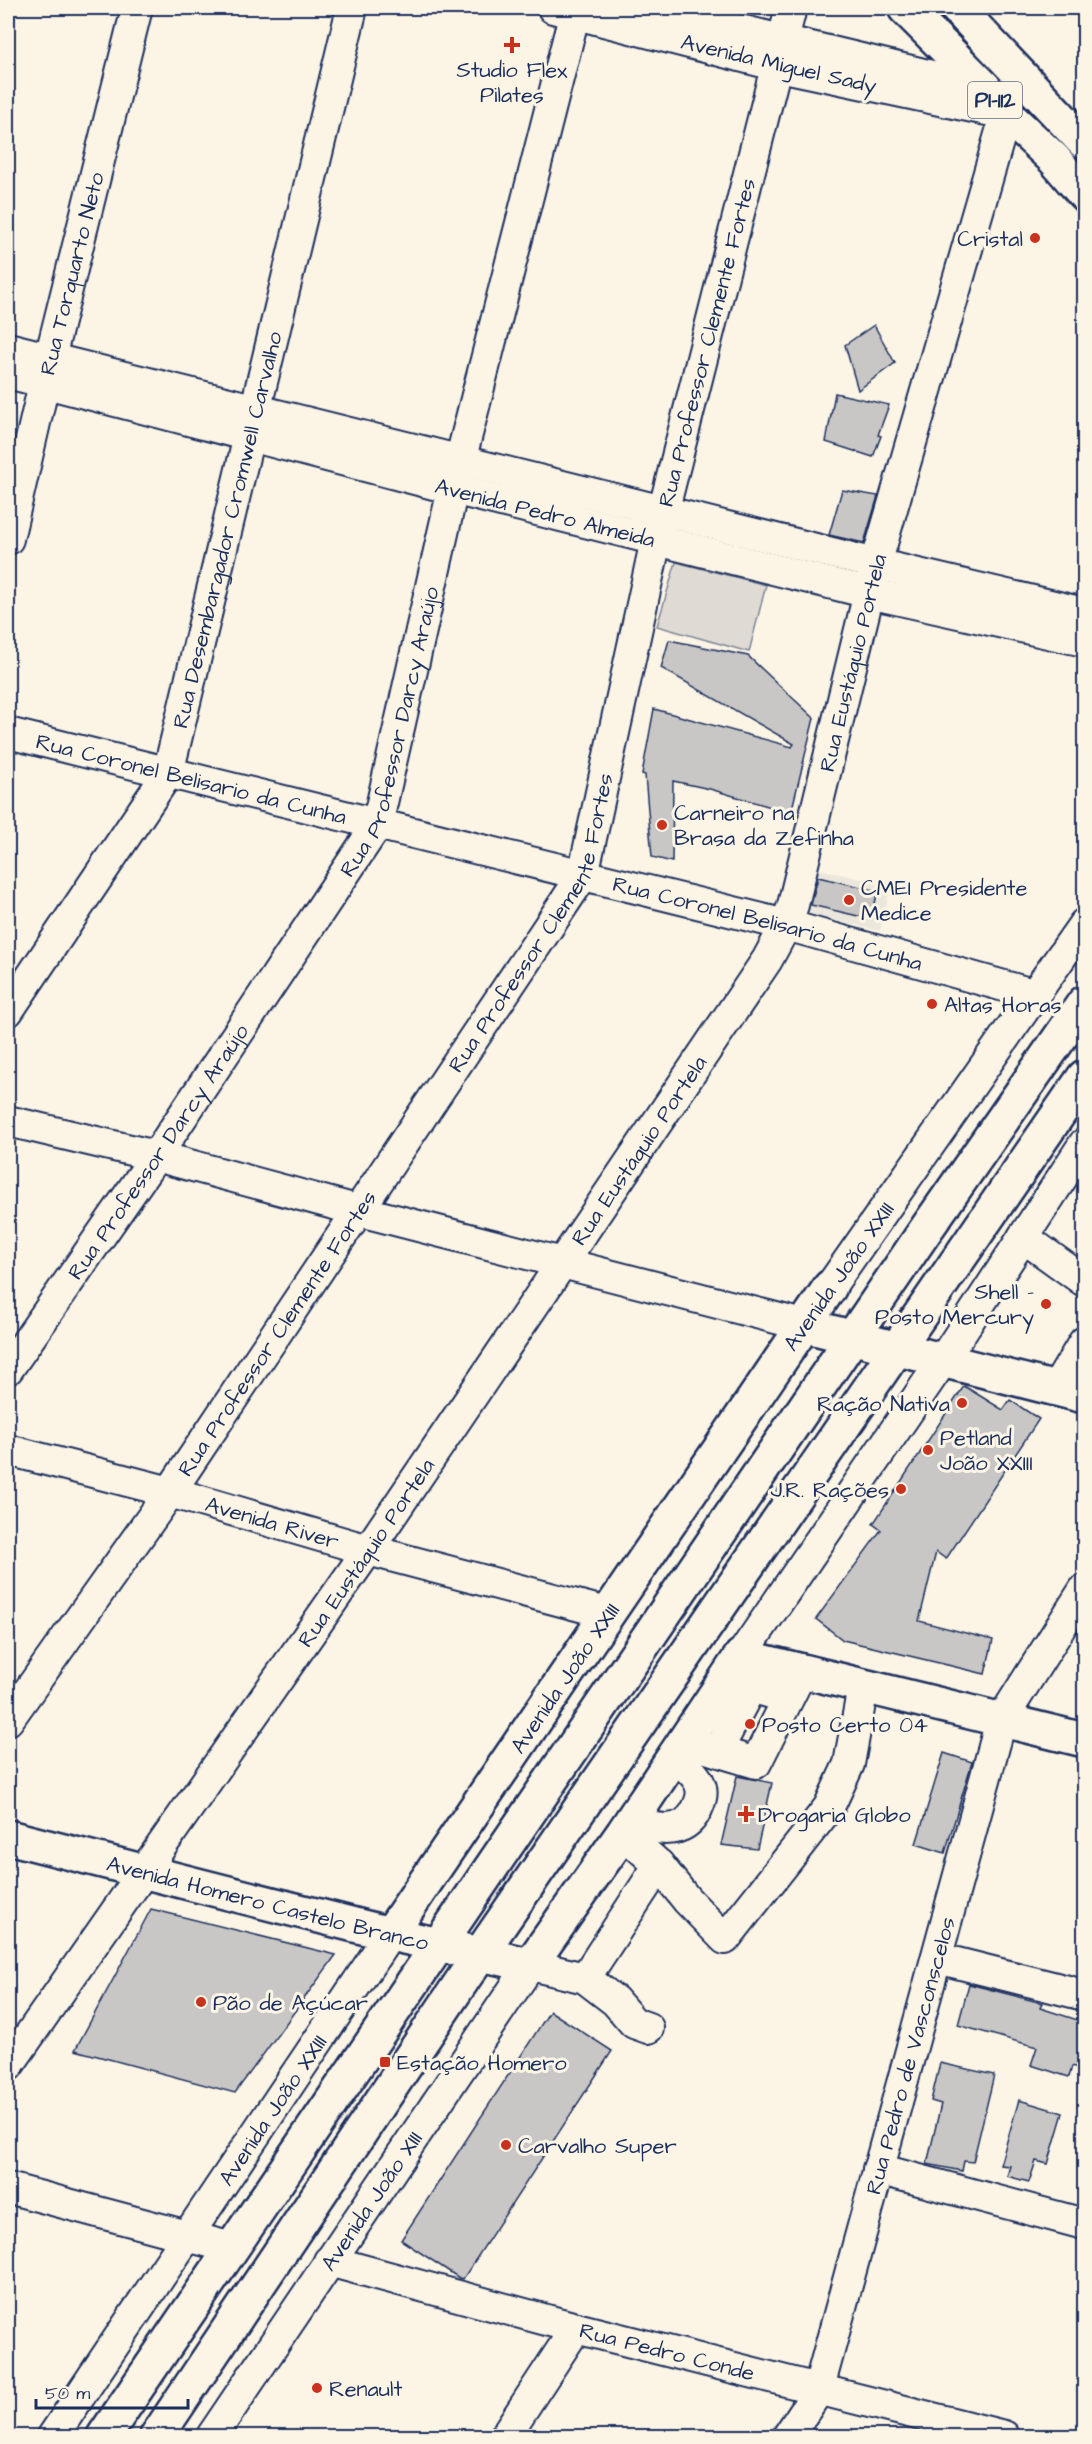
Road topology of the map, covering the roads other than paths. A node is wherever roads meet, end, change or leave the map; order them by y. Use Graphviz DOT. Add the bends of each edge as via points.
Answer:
graph roads {
  1 [pos="137,8"];
  2 [pos="352,8"];
  3 [pos="648,8"];
  4 [pos="791,8"];
  5 [pos="905,8"];
  6 [pos="957,8"];
  7 [pos="568,9"];
  8 [pos="779,52"];
  9 [pos="985,88"];
  10 [pos="1006,114"];
  11 [pos="1084,142"];
  12 [pos="1084,194"];
  13 [pos="8,348"];
  14 [pos="47,370"];
  15 [pos="8,373"];
  16 [pos="252,423"];
  17 [pos="461,459"];
  18 [pos="453,489"];
  19 [pos="663,511"];
  20 [pos="8,539"];
  21 [pos="656,540"];
  22 [pos="876,564"];
  23 [pos="869,593"];
  24 [pos="1084,613"];
  25 [pos="1084,641"];
  26 [pos="8,733"];
  27 [pos="168,773"];
  28 [pos="377,825"];
  29 [pos="583,875"];
  30 [pos="1084,924"];
  31 [pos="786,925"];
  32 [pos="1036,995"];
  33 [pos="1084,1003"];
  34 [pos="8,1011"];
  35 [pos="1084,1077"];
  36 [pos="8,1121"];
  37 [pos="1084,1144"];
  38 [pos="156,1156"];
  39 [pos="360,1211"];
  40 [pos="1023,1237"];
  41 [pos="562,1261"];
  42 [pos="1084,1281"];
  43 [pos="830,1287"];
  44 [pos="803,1325"];
  45 [pos="853,1338"];
  46 [pos="1084,1342"];
  47 [pos="897,1349"];
  48 [pos="943,1360"];
  49 [pos="8,1369"];
  50 [pos="1070,1392"];
  51 [pos="8,1450"];
  52 [pos="170,1492"];
  53 [pos="368,1550"];
  54 [pos="1084,1590"];
  55 [pos="607,1612"];
  56 [pos="741,1656"];
  57 [pos="795,1685"];
  58 [pos="862,1686"];
  59 [pos="8,1720"];
  60 [pos="1000,1721"];
  61 [pos="1084,1740"];
  62 [pos="679,1748"];
  63 [pos="717,1751"];
  64 [pos="627,1827"];
  65 [pos="8,1837"];
  66 [pos="659,1865"];
  67 [pos="144,1872"];
  68 [pos="390,1934"];
  69 [pos="437,1946"];
  70 [pos="480,1954"];
  71 [pos="937,1958"];
  72 [pos="530,1965"];
  73 [pos="585,1978"];
  74 [pos="1084,1995"];
  75 [pos="648,2028"];
  76 [pos="8,2066"];
  77 [pos="878,2169"];
  78 [pos="8,2188"];
  79 [pos="1084,2223"];
  80 [pos="186,2236"];
  81 [pos="232,2248"];
  82 [pos="329,2261"];
  83 [pos="576,2328"];
  84 [pos="818,2391"];
  85 [pos="53,2436"];
  86 [pos="104,2436"];
  87 [pos="157,2436"];
  88 [pos="212,2436"];
  89 [pos="505,2436"];
  90 [pos="788,2436"];
  91 [pos="1004,2436"];
  1 -- 14 [label="street, Rua Torquarto Neto"];
  2 -- 16 [label="street, Rua Desembargador Cromwell Carvalho"];
  3 -- 8 [label="street, Avenida Miguel Sady"];
  4 -- 8 [label="street, Rua Professor Clemente Fortes"];
  5 -- 9 [label="main road, PI-112"];
  6 -- 11 [label="main road, PI-112"];
  7 -- 8 [label="street, Avenida Miguel Sady"];
  7 -- 17 [label="street, Rua Professor Darcy Araújo"];
  8 -- 9 [label="street, Avenida Miguel Sady"];
  8 -- 10 [label="street, Avenida Miguel Sady"];
  8 -- 19 [label="street, Rua Professor Clemente Fortes"];
  9 -- 10 [label="main road, PI-112"];
  10 -- 12 [label="main road, PI-112"];
  10 -- 22 [label="street, Rua Eustáquio Portela"];
  13 -- 14 [label="street, Avenida Pedro Almeida"];
  14 -- 15 [label="street, Avenida Pedro Almeida"];
  14 -- 16 [label="street, Avenida Pedro Almeida"];
  14 -- 20 [label="street, Rua Torquarto Neto"];
  16 -- 17 [label="street, Avenida Pedro Almeida"];
  16 -- 18 [label="street, Avenida Pedro Almeida"];
  16 -- 27 [label="street, Rua Desembargador Cromwell Carvalho"];
  17 -- 18 [label="street, Rua Professor Darcy Araújo"];
  17 -- 19 [label="street, Avenida Pedro Almeida"];
  18 -- 21 [label="street, Avenida Pedro Almeida"];
  18 -- 28 [label="street, Rua Professor Darcy Araújo"];
  19 -- 21 [label="street, Rua Professor Clemente Fortes"];
  19 -- 22 [label="street, Avenida Pedro Almeida"];
  21 -- 23 [label="street, Avenida Pedro Almeida"];
  21 -- 29 [label="street, Rua Professor Clemente Fortes"];
  22 -- 23 [label="street, Rua Eustáquio Portela"];
  22 -- 24 [label="street, Avenida Pedro Almeida"];
  23 -- 25 [label="street, Avenida Pedro Almeida"];
  23 -- 31 [label="street, Rua Eustáquio Portela"];
  26 -- 27 [label="street, Rua Coronel Belisario da Cunha"];
  27 -- 28 [label="street, Rua Coronel Belisario da Cunha"];
  27 -- 34 [label="street, Rua Desembargador Cromwell Carvalho"];
  28 -- 29 [label="street, Rua Coronel Belisario da Cunha"];
  28 -- 38 [label="street, Rua Professor Darcy Araújo"];
  29 -- 31 [label="street, Rua Coronel Belisario da Cunha"];
  29 -- 39 [label="street, Rua Professor Clemente Fortes"];
  30 -- 32 [label="street, Avenida João XXIII"];
  31 -- 32 [label="street, Rua Coronel Belisario da Cunha"];
  31 -- 41 [label="street, Rua Eustáquio Portela" via="767,960"];
  32 -- 43 [label="street, Avenida João XXIII"];
  33 -- 45 [label="main road, Avenida João XXIII"];
  35 -- 47 [label="main road"];
  36 -- 38 [label="street"];
  37 -- 40 [label="street"];
  38 -- 39 [label="street"];
  38 -- 49 [label="street, Rua Professor Darcy Araújo"];
  39 -- 41 [label="street"];
  39 -- 52 [label="street, Rua Professor Clemente Fortes"];
  40 -- 42 [label="street"];
  40 -- 48 [label="street"];
  41 -- 44 [label="street"];
  41 -- 53 [label="street, Rua Eustáquio Portela"];
  43 -- 44 [label="main road, Avenida João XXIII"];
  44 -- 45 [label="main road"];
  44 -- 55 [label="main road, Avenida João XXIII"];
  45 -- 47 [label="main road"];
  45 -- 69 [label="main road, Avenida João XXIII"];
  46 -- 50 [label="street"];
  47 -- 48 [label="main road"];
  47 -- 70 [label="main road"];
  48 -- 50 [label="main road"];
  48 -- 56 [label="street"];
  51 -- 52 [label="street, Avenida River"];
  52 -- 53 [label="street, Avenida River"];
  52 -- 59 [label="street, Rua Professor Clemente Fortes"];
  53 -- 55 [label="street, Avenida River"];
  53 -- 67 [label="street, Rua Eustáquio Portela"];
  54 -- 60 [label="street, Rua Pedro de Vasconscelos"];
  55 -- 68 [label="main road, Avenida João XXIII"];
  56 -- 57 [label="main road"];
  56 -- 62 [label="main road"];
  57 -- 58 [label="main road"];
  57 -- 63 [label="street" via="751,1688"];
  57 -- 63 [label="street" via="756,1763"];
  58 -- 60 [label="main road"];
  58 -- 66 [label="street" via="849,1764 829,1807 725,1939"];
  60 -- 61 [label="main road"];
  60 -- 71 [label="street, Rua Pedro de Vasconscelos"];
  62 -- 63 [label="street"];
  62 -- 64 [label="main road"];
  62 -- 64 [label="street" via="699,1782 702,1798 693,1818 678,1827 659,1830"];
  64 -- 66 [label="street"];
  64 -- 72 [label="main road"];
  65 -- 67 [label="main road, Avenida Homero Castelo Branco"];
  66 -- 73 [label="street"];
  67 -- 68 [label="main road, Avenida Homero Castelo Branco"];
  67 -- 76 [label="street, Rua Eustáquio Portela"];
  68 -- 69 [label="main road, Avenida Homero Castelo Branco"];
  68 -- 80 [label="street, Avenida João XXIII"];
  69 -- 70 [label="main road, Avenida Homero Castelo Branco"];
  69 -- 81 [label="main road, Avenida João XXIII"];
  70 -- 72 [label="main road, Avenida Homero Castelo Branco"];
  70 -- 87 [label="main road"];
  71 -- 74 [label="street"];
  71 -- 77 [label="street, Rua Pedro de Vasconscelos"];
  72 -- 73 [label="street"];
  72 -- 82 [label="street, Avenida João XIII"];
  73 -- 75 [label="street" via="615,2001 634,2024"];
  77 -- 79 [label="street"];
  77 -- 84 [label="street, Rua Pedro de Vasconscelos"];
  78 -- 80 [label="street"];
  80 -- 81 [label="street"];
  80 -- 85 [label="street, Avenida João XXIII"];
  81 -- 86 [label="main road, Avenida João XXIII"];
  82 -- 83 [label="street, Rua Pedro Conde"];
  82 -- 88 [label="street, Avenida João XIII"];
  83 -- 84 [label="street, Rua Pedro Conde"];
  83 -- 89 [label="street"];
  84 -- 90 [label="street, Rua Pedro de Vasconscelos"];
  84 -- 91 [label="street, Rua Pedro Conde"];
}
